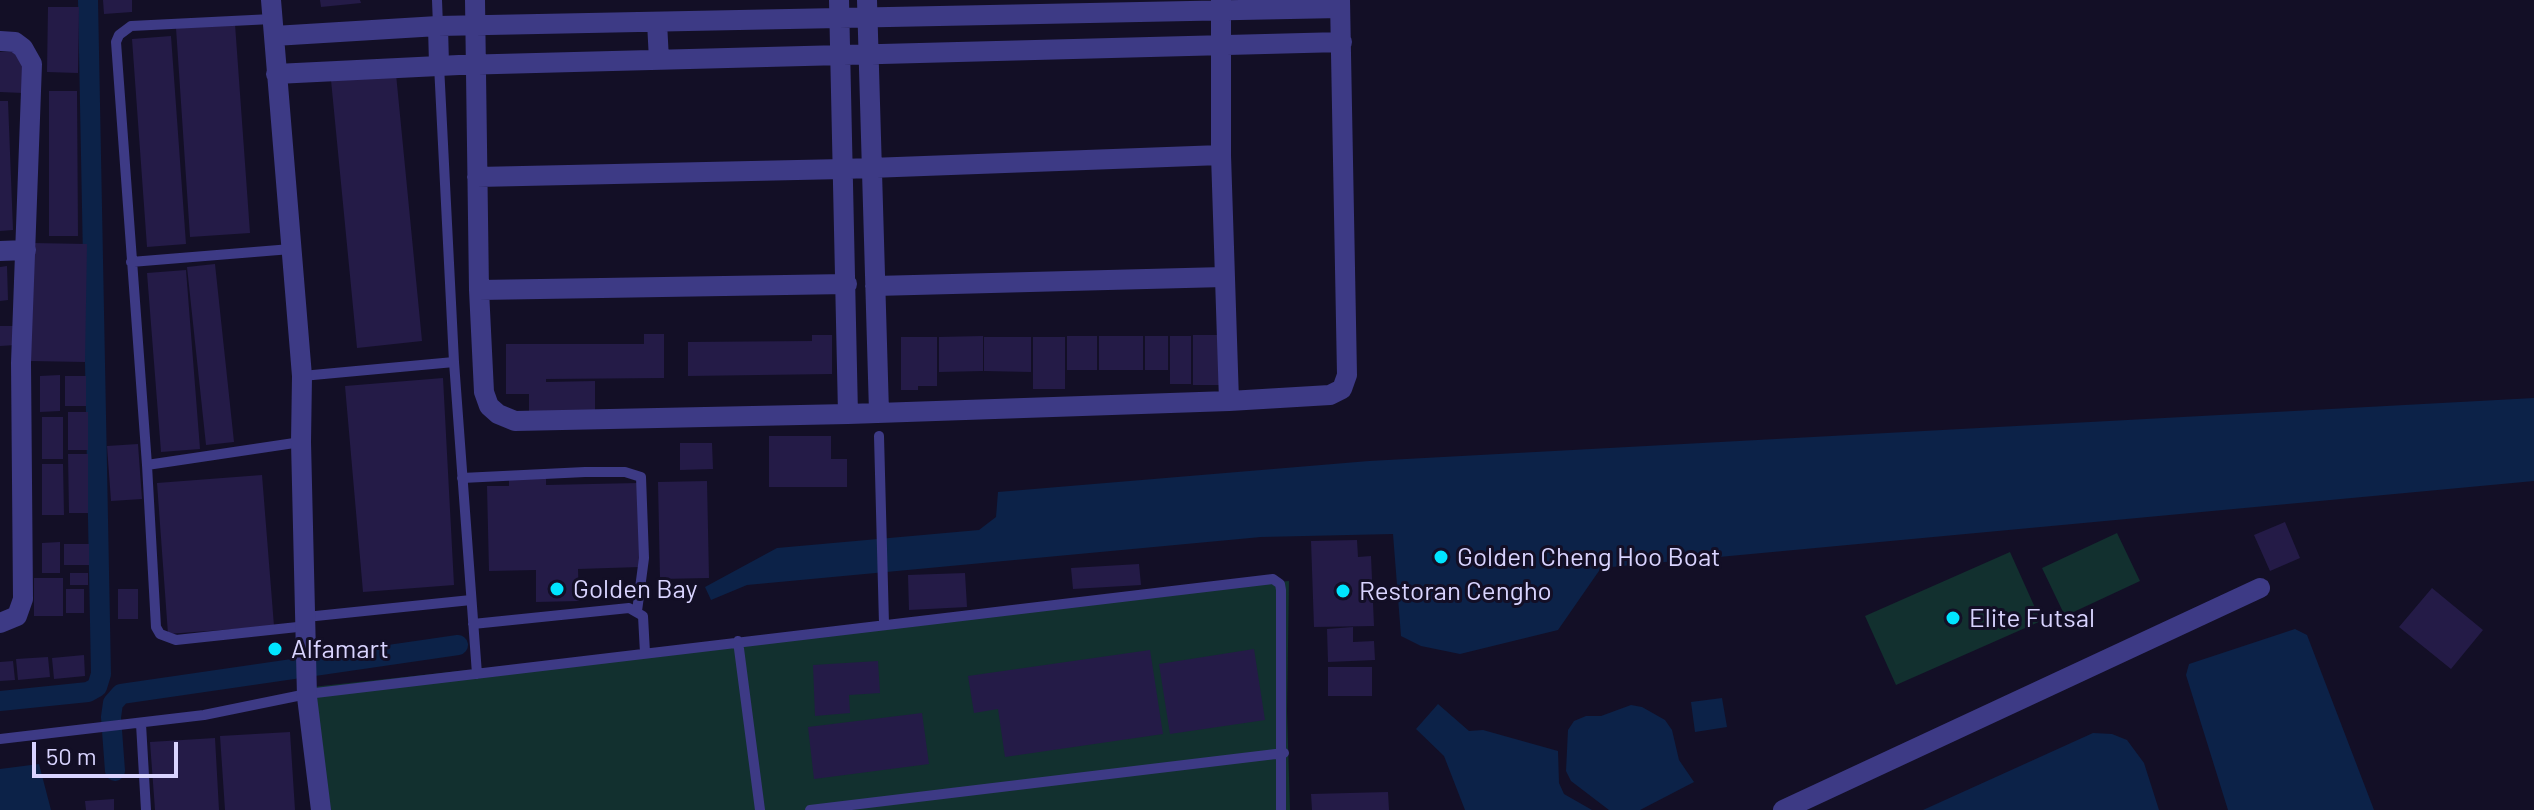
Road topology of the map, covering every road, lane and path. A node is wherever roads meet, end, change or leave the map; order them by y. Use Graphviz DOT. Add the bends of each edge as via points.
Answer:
graph roads {
  1 [pos="437,0"];
  2 [pos="475,0"];
  3 [pos="1340,4"];
  4 [pos="1221,5"];
  5 [pos="839,9"];
  6 [pos="868,9"];
  7 [pos="1043,14"];
  8 [pos="272,18"];
  9 [pos="657,22"];
  10 [pos="475,25"];
  11 [pos="438,26"];
  12 [pos="0,41"];
  13 [pos="1342,42"];
  14 [pos="1220,45"];
  15 [pos="1045,50"];
  16 [pos="869,54"];
  17 [pos="840,56"];
  18 [pos="659,60"];
  19 [pos="475,64"];
  20 [pos="439,65"];
  21 [pos="276,74"];
  22 [pos="1221,155"];
  23 [pos="872,166"];
  24 [pos="843,169"];
  25 [pos="477,177"];
  26 [pos="291,249"];
  27 [pos="26,250"];
  28 [pos="0,251"];
  29 [pos="131,262"];
  30 [pos="1224,277"];
  31 [pos="847,284"];
  32 [pos="875,286"];
  33 [pos="479,290"];
  34 [pos="454,362"];
  35 [pos="10,364"];
  36 [pos="302,376"];
  37 [pos="1229,401"];
  38 [pos="879,412"];
  39 [pos="848,414"];
  40 [pos="879,436"];
  41 [pos="301,442"];
  42 [pos="147,465"];
  43 [pos="462,478"];
  44 [pos="2260,588"];
  45 [pos="471,600"];
  46 [pos="637,611"];
  47 [pos="0,623"];
  48 [pos="473,624"];
  49 [pos="884,624"];
  50 [pos="307,627"];
  51 [pos="738,641"];
  52 [pos="645,653"];
  53 [pos="477,674"];
  54 [pos="307,686"];
  55 [pos="139,724"];
  56 [pos="0,739"];
  57 [pos="1282,753"];
  58 [pos="146,810"];
  59 [pos="321,810"];
  60 [pos="760,810"];
  61 [pos="810,810"];
  62 [pos="1281,810"];
  63 [pos="1783,810"];
  1 -- 11 [label="lane"];
  2 -- 10 [label="street"];
  3 -- 4 [label="street"];
  3 -- 13 [label="street"];
  4 -- 7 [label="street"];
  4 -- 14 [label="street"];
  5 -- 6 [label="street"];
  5 -- 9 [label="street"];
  5 -- 17 [label="street"];
  6 -- 7 [label="street"];
  6 -- 16 [label="street"];
  7 -- 15 [label="street"];
  8 -- 11 [label="street"];
  8 -- 21 [label="street"];
  8 -- 29 [label="lane" via="131,26 119,35"];
  9 -- 10 [label="street"];
  9 -- 18 [label="street"];
  10 -- 11 [label="street"];
  10 -- 19 [label="street"];
  11 -- 20 [label="street"];
  12 -- 27 [label="street" via="15,42 32,64"];
  13 -- 14 [label="street"];
  13 -- 37 [label="street" via="1347,375 1342,389 1330,395"];
  14 -- 15 [label="street"];
  14 -- 22 [label="street"];
  15 -- 16 [label="street"];
  16 -- 17 [label="street"];
  16 -- 23 [label="street"];
  17 -- 18 [label="street"];
  17 -- 24 [label="street"];
  18 -- 19 [label="street"];
  19 -- 20 [label="street"];
  19 -- 25 [label="street"];
  20 -- 21 [label="street"];
  20 -- 34 [label="lane"];
  21 -- 26 [label="street"];
  22 -- 23 [label="street"];
  22 -- 30 [label="street"];
  23 -- 24 [label="street"];
  23 -- 32 [label="street"];
  24 -- 25 [label="street"];
  24 -- 31 [label="street"];
  25 -- 33 [label="street"];
  26 -- 29 [label="lane"];
  26 -- 36 [label="street"];
  27 -- 28 [label="street"];
  27 -- 35 [label="street"];
  29 -- 42 [label="lane"];
  30 -- 32 [label="street"];
  30 -- 37 [label="street"];
  31 -- 33 [label="street"];
  31 -- 39 [label="street"];
  32 -- 38 [label="street"];
  33 -- 39 [label="street" via="484,392 489,406 515,421"];
  34 -- 36 [label="lane"];
  34 -- 43 [label="lane"];
  35 -- 47 [label="street" via="23,599 17,616"];
  36 -- 41 [label="street"];
  37 -- 38 [label="street"];
  38 -- 39 [label="street"];
  40 -- 49 [label="lane"];
  41 -- 42 [label="lane"];
  41 -- 50 [label="street"];
  42 -- 50 [label="lane" via="160,634 176,640"];
  43 -- 45 [label="lane"];
  43 -- 46 [label="lane" via="585,472 641,477 644,558"];
  44 -- 63 [label="street"];
  45 -- 48 [label="lane"];
  45 -- 50 [label="lane"];
  46 -- 48 [label="lane"];
  46 -- 52 [label="lane" via="643,616"];
  48 -- 53 [label="lane"];
  49 -- 51 [label="lane"];
  49 -- 57 [label="lane" via="1277,581"];
  50 -- 54 [label="street"];
  51 -- 52 [label="lane"];
  51 -- 60 [label="lane"];
  52 -- 53 [label="lane"];
  53 -- 54 [label="lane"];
  54 -- 55 [label="lane" via="204,715"];
  54 -- 59 [label="street"];
  55 -- 56 [label="lane"];
  55 -- 58 [label="lane"];
  57 -- 61 [label="lane"];
  57 -- 62 [label="lane"];
}
